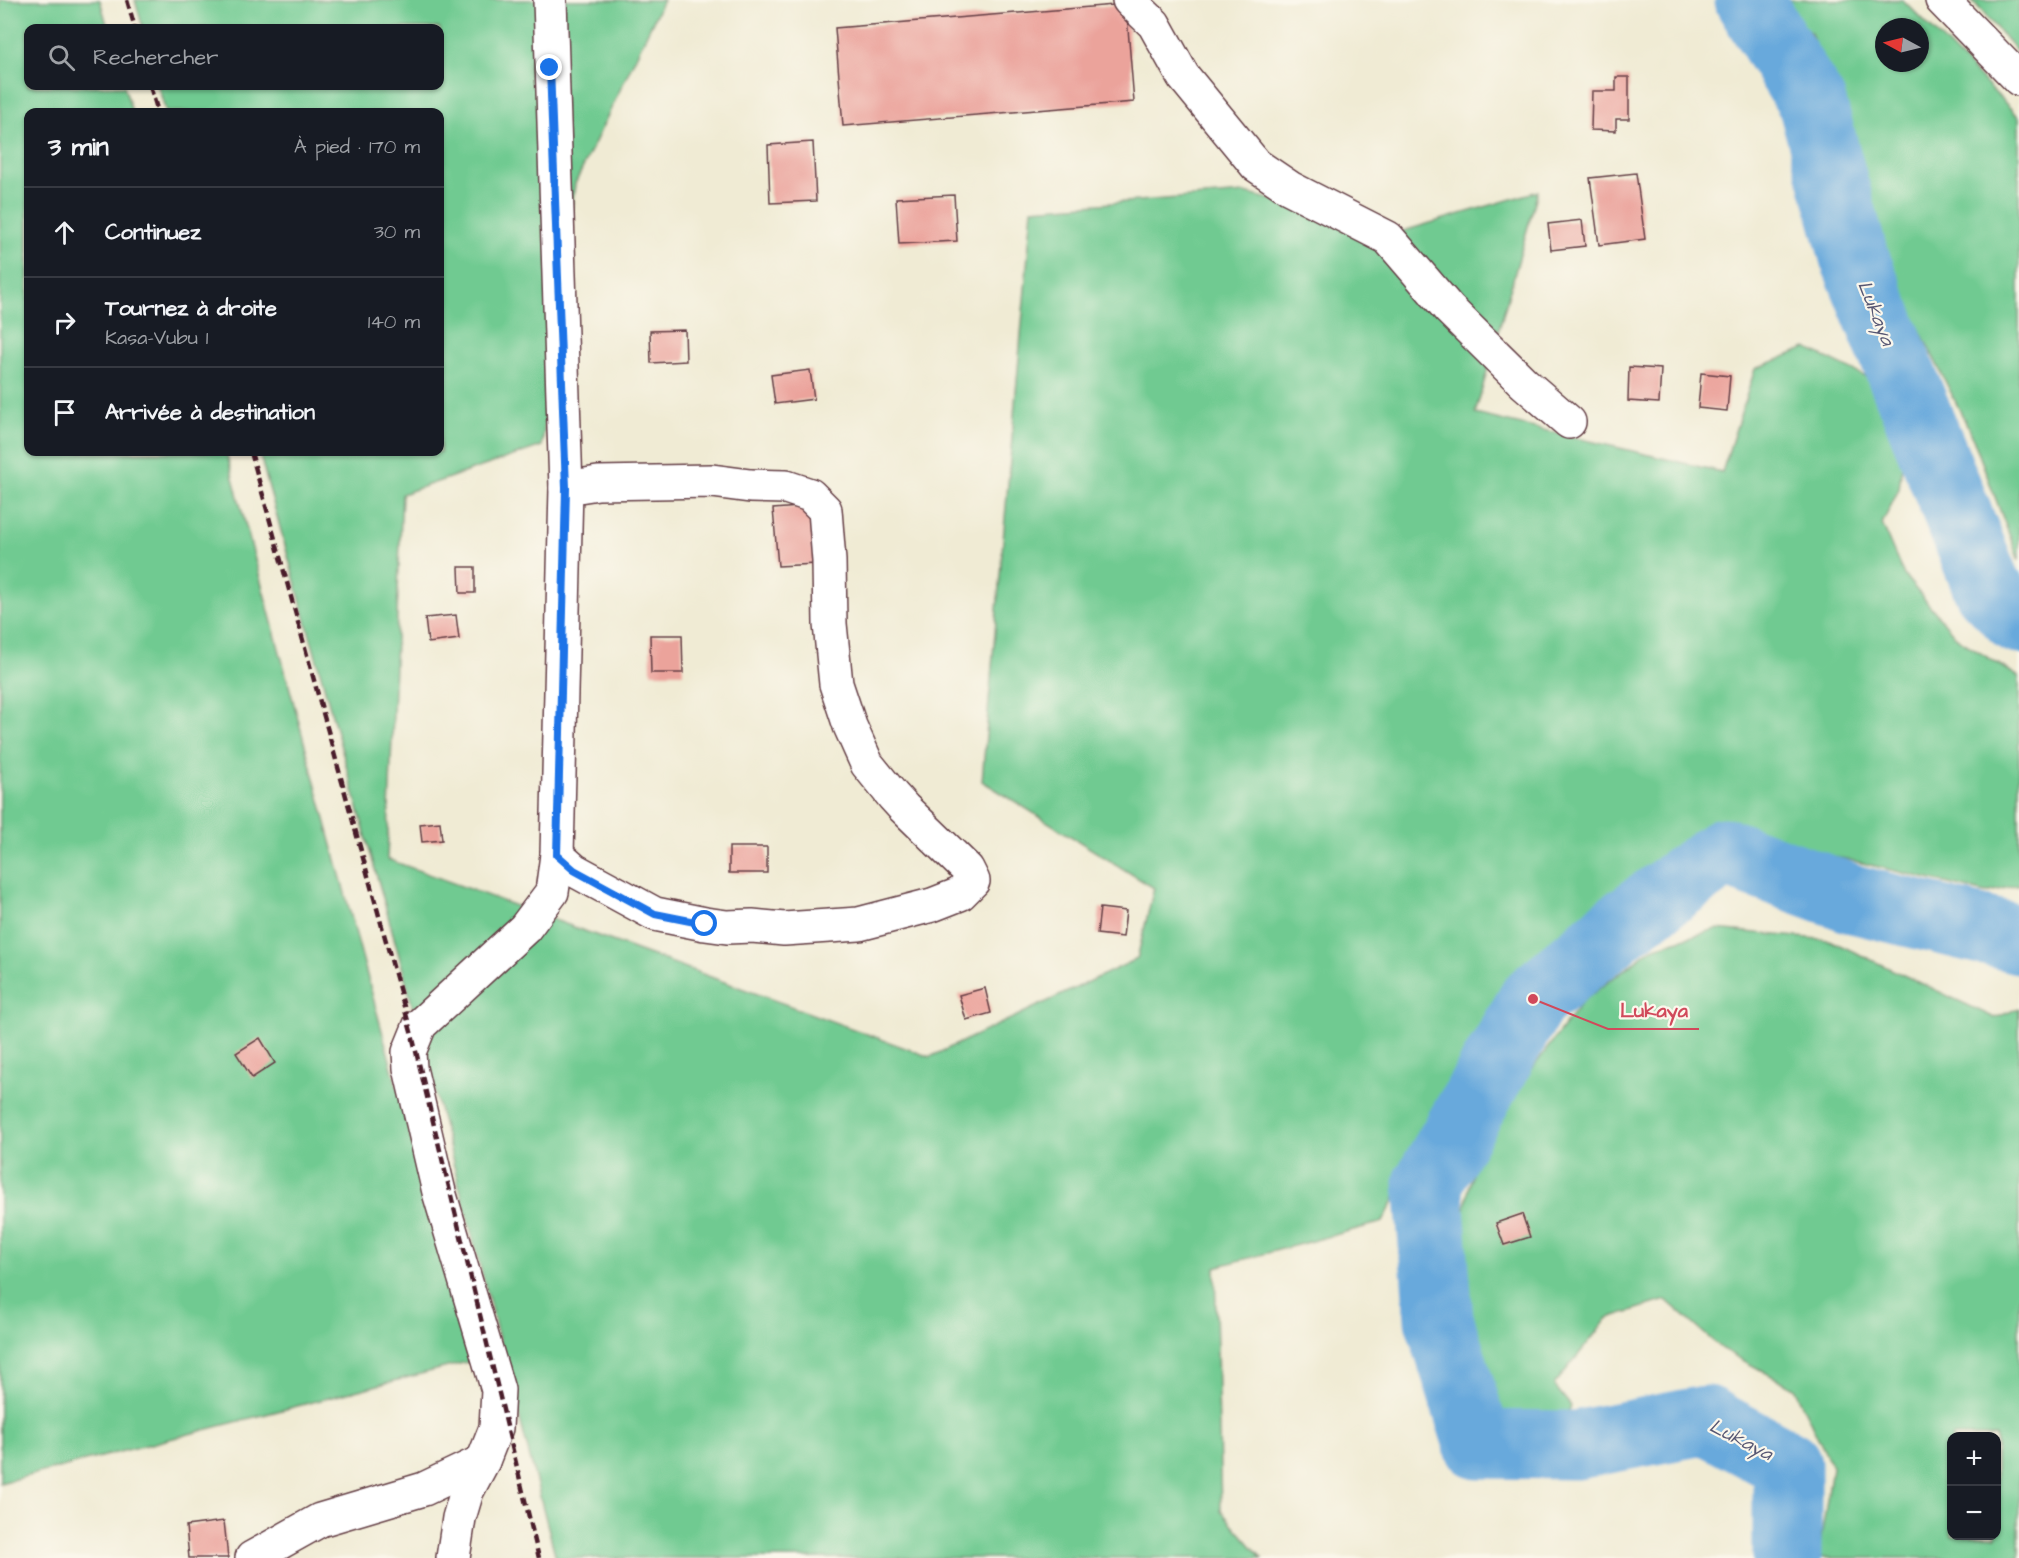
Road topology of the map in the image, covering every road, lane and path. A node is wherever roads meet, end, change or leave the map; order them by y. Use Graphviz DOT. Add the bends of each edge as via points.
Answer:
graph roads {
  1 [pos="550,0"];
  2 [pos="1129,0"];
  3 [pos="1942,0"];
  4 [pos="2019,79"];
  5 [pos="1569,422"];
  6 [pos="566,488"];
  7 [pos="557,855"];
  8 [pos="483,1461"];
  9 [pos="252,1558"];
  10 [pos="453,1558"];
  1 -- 6 [label="street"];
  2 -- 5 [label="street" via="1154,24 1183,76 1256,165 1290,188 1388,238 1449,309"];
  3 -- 4 [label="street"];
  6 -- 7 [label="street"];
  6 -- 7 [label="street" via="598,483 712,481 786,487 810,495 825,510 836,684 850,726 867,764 904,808 967,868 973,881 960,894 932,905 859,924 784,929 727,927 655,914 574,870"];
  7 -- 8 [label="street" via="552,892 525,928 420,1025 409,1052 439,1192 498,1390 496,1428"];
  8 -- 9 [label="street" via="424,1489 320,1520"];
  8 -- 10 [label="street" via="467,1491"];
}
